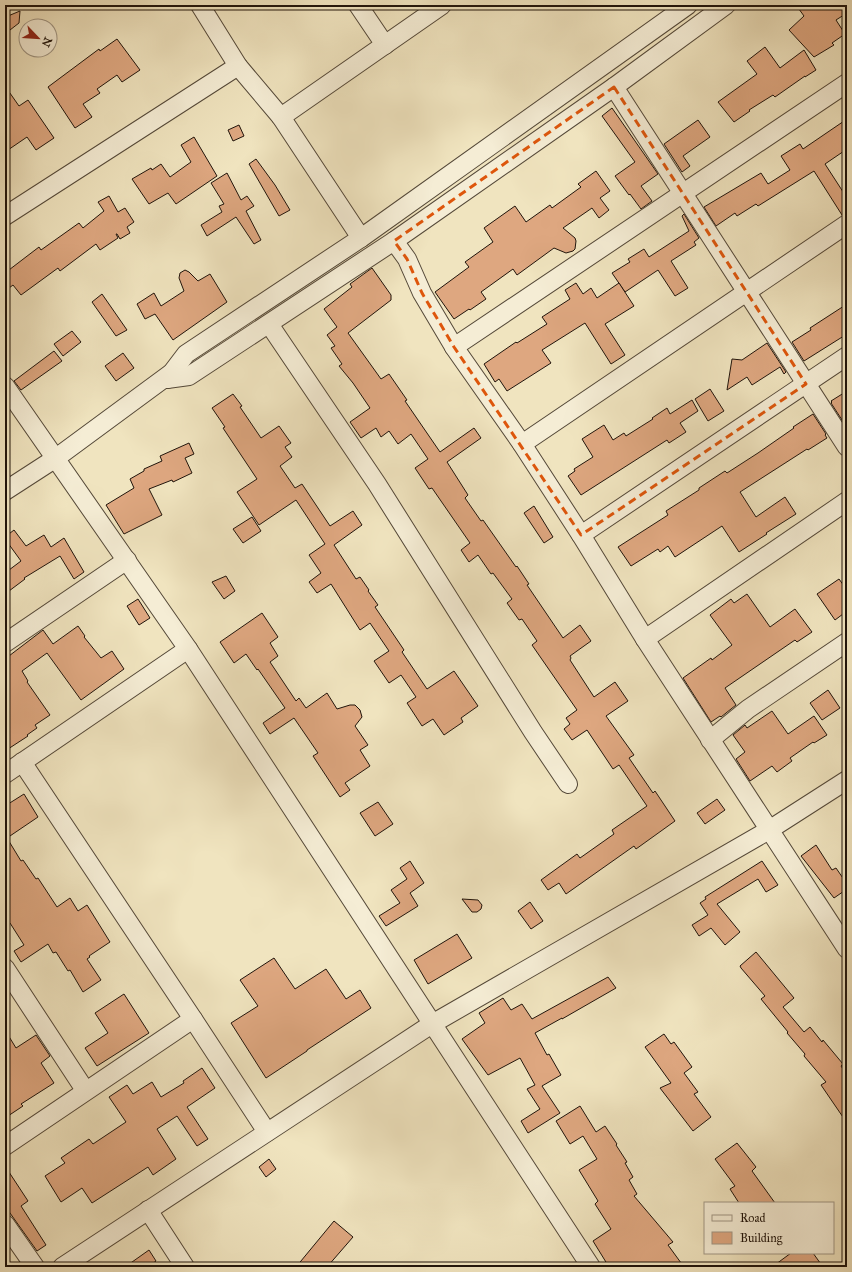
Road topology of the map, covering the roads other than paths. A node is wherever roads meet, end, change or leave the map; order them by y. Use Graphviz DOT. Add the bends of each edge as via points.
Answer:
graph roads {
  1 [pos="200,5"];
  2 [pos="358,5"];
  3 [pos="442,5"];
  4 [pos="688,5"];
  5 [pos="726,5"];
  6 [pos="385,45"];
  7 [pos="238,66"];
  8 [pos="847,84"];
  9 [pos="614,87"];
  10 [pos="281,118"];
  11 [pos="683,193"];
  12 [pos="5,216"];
  13 [pos="847,224"];
  14 [pos="361,238"];
  15 [pos="394,241"];
  16 [pos="746,292"];
  17 [pos="269,324"];
  18 [pos="454,347"];
  19 [pos="847,356"];
  20 [pos="170,374"];
  21 [pos="806,384"];
  22 [pos="5,386"];
  23 [pos="522,444"];
  24 [pos="847,447"];
  25 [pos="56,458"];
  26 [pos="5,491"];
  27 [pos="847,501"];
  28 [pos="581,535"];
  29 [pos="127,560"];
  30 [pos="645,639"];
  31 [pos="847,642"];
  32 [pos="5,643"];
  33 [pos="188,649"];
  34 [pos="710,740"];
  35 [pos="22,762"];
  36 [pos="5,774"];
  37 [pos="847,780"];
  38 [pos="568,784"];
  39 [pos="769,830"];
  40 [pos="847,949"];
  41 [pos="5,968"];
  42 [pos="10,988"];
  43 [pos="193,1019"];
  44 [pos="432,1024"];
  45 [pos="85,1090"];
  46 [pos="267,1132"];
  47 [pos="5,1146"];
  48 [pos="148,1210"];
  49 [pos="5,1224"];
  50 [pos="35,1267"];
  51 [pos="62,1267"];
  52 [pos="185,1267"];
  53 [pos="591,1267"];
  1 -- 7 [label="street"];
  2 -- 6 [label="street"];
  3 -- 6 [label="street"];
  4 -- 14 [label="street"];
  5 -- 9 [label="street"];
  6 -- 10 [label="street"];
  7 -- 10 [label="street"];
  7 -- 12 [label="street"];
  8 -- 11 [label="street"];
  9 -- 11 [label="street"];
  9 -- 15 [label="street"];
  10 -- 14 [label="street"];
  11 -- 16 [label="street"];
  11 -- 18 [label="street"];
  13 -- 16 [label="street"];
  14 -- 20 [label="street" via="186,354"];
  15 -- 17 [label="street"];
  15 -- 18 [label="street" via="407,259 422,293"];
  16 -- 21 [label="street"];
  16 -- 23 [label="street"];
  17 -- 20 [label="street" via="190,376 167,379"];
  17 -- 38 [label="street" via="381,491"];
  18 -- 23 [label="street"];
  19 -- 21 [label="street"];
  20 -- 25 [label="street"];
  21 -- 24 [label="street"];
  21 -- 28 [label="street"];
  22 -- 25 [label="street"];
  23 -- 28 [label="street"];
  25 -- 26 [label="street"];
  25 -- 29 [label="street"];
  27 -- 30 [label="street"];
  28 -- 30 [label="street"];
  29 -- 32 [label="street"];
  29 -- 33 [label="street"];
  30 -- 34 [label="street"];
  31 -- 34 [label="street" via="748,708"];
  33 -- 35 [label="street"];
  33 -- 44 [label="street"];
  34 -- 39 [label="street"];
  35 -- 36 [label="street"];
  35 -- 43 [label="street"];
  37 -- 39 [label="street"];
  39 -- 40 [label="street"];
  39 -- 44 [label="street"];
  41 -- 42 [label="street"];
  42 -- 45 [label="street"];
  43 -- 45 [label="street"];
  43 -- 46 [label="street"];
  44 -- 46 [label="street"];
  44 -- 53 [label="street"];
  45 -- 47 [label="street"];
  46 -- 48 [label="street"];
  48 -- 51 [label="street"];
  48 -- 52 [label="street"];
  49 -- 50 [label="street"];
}
